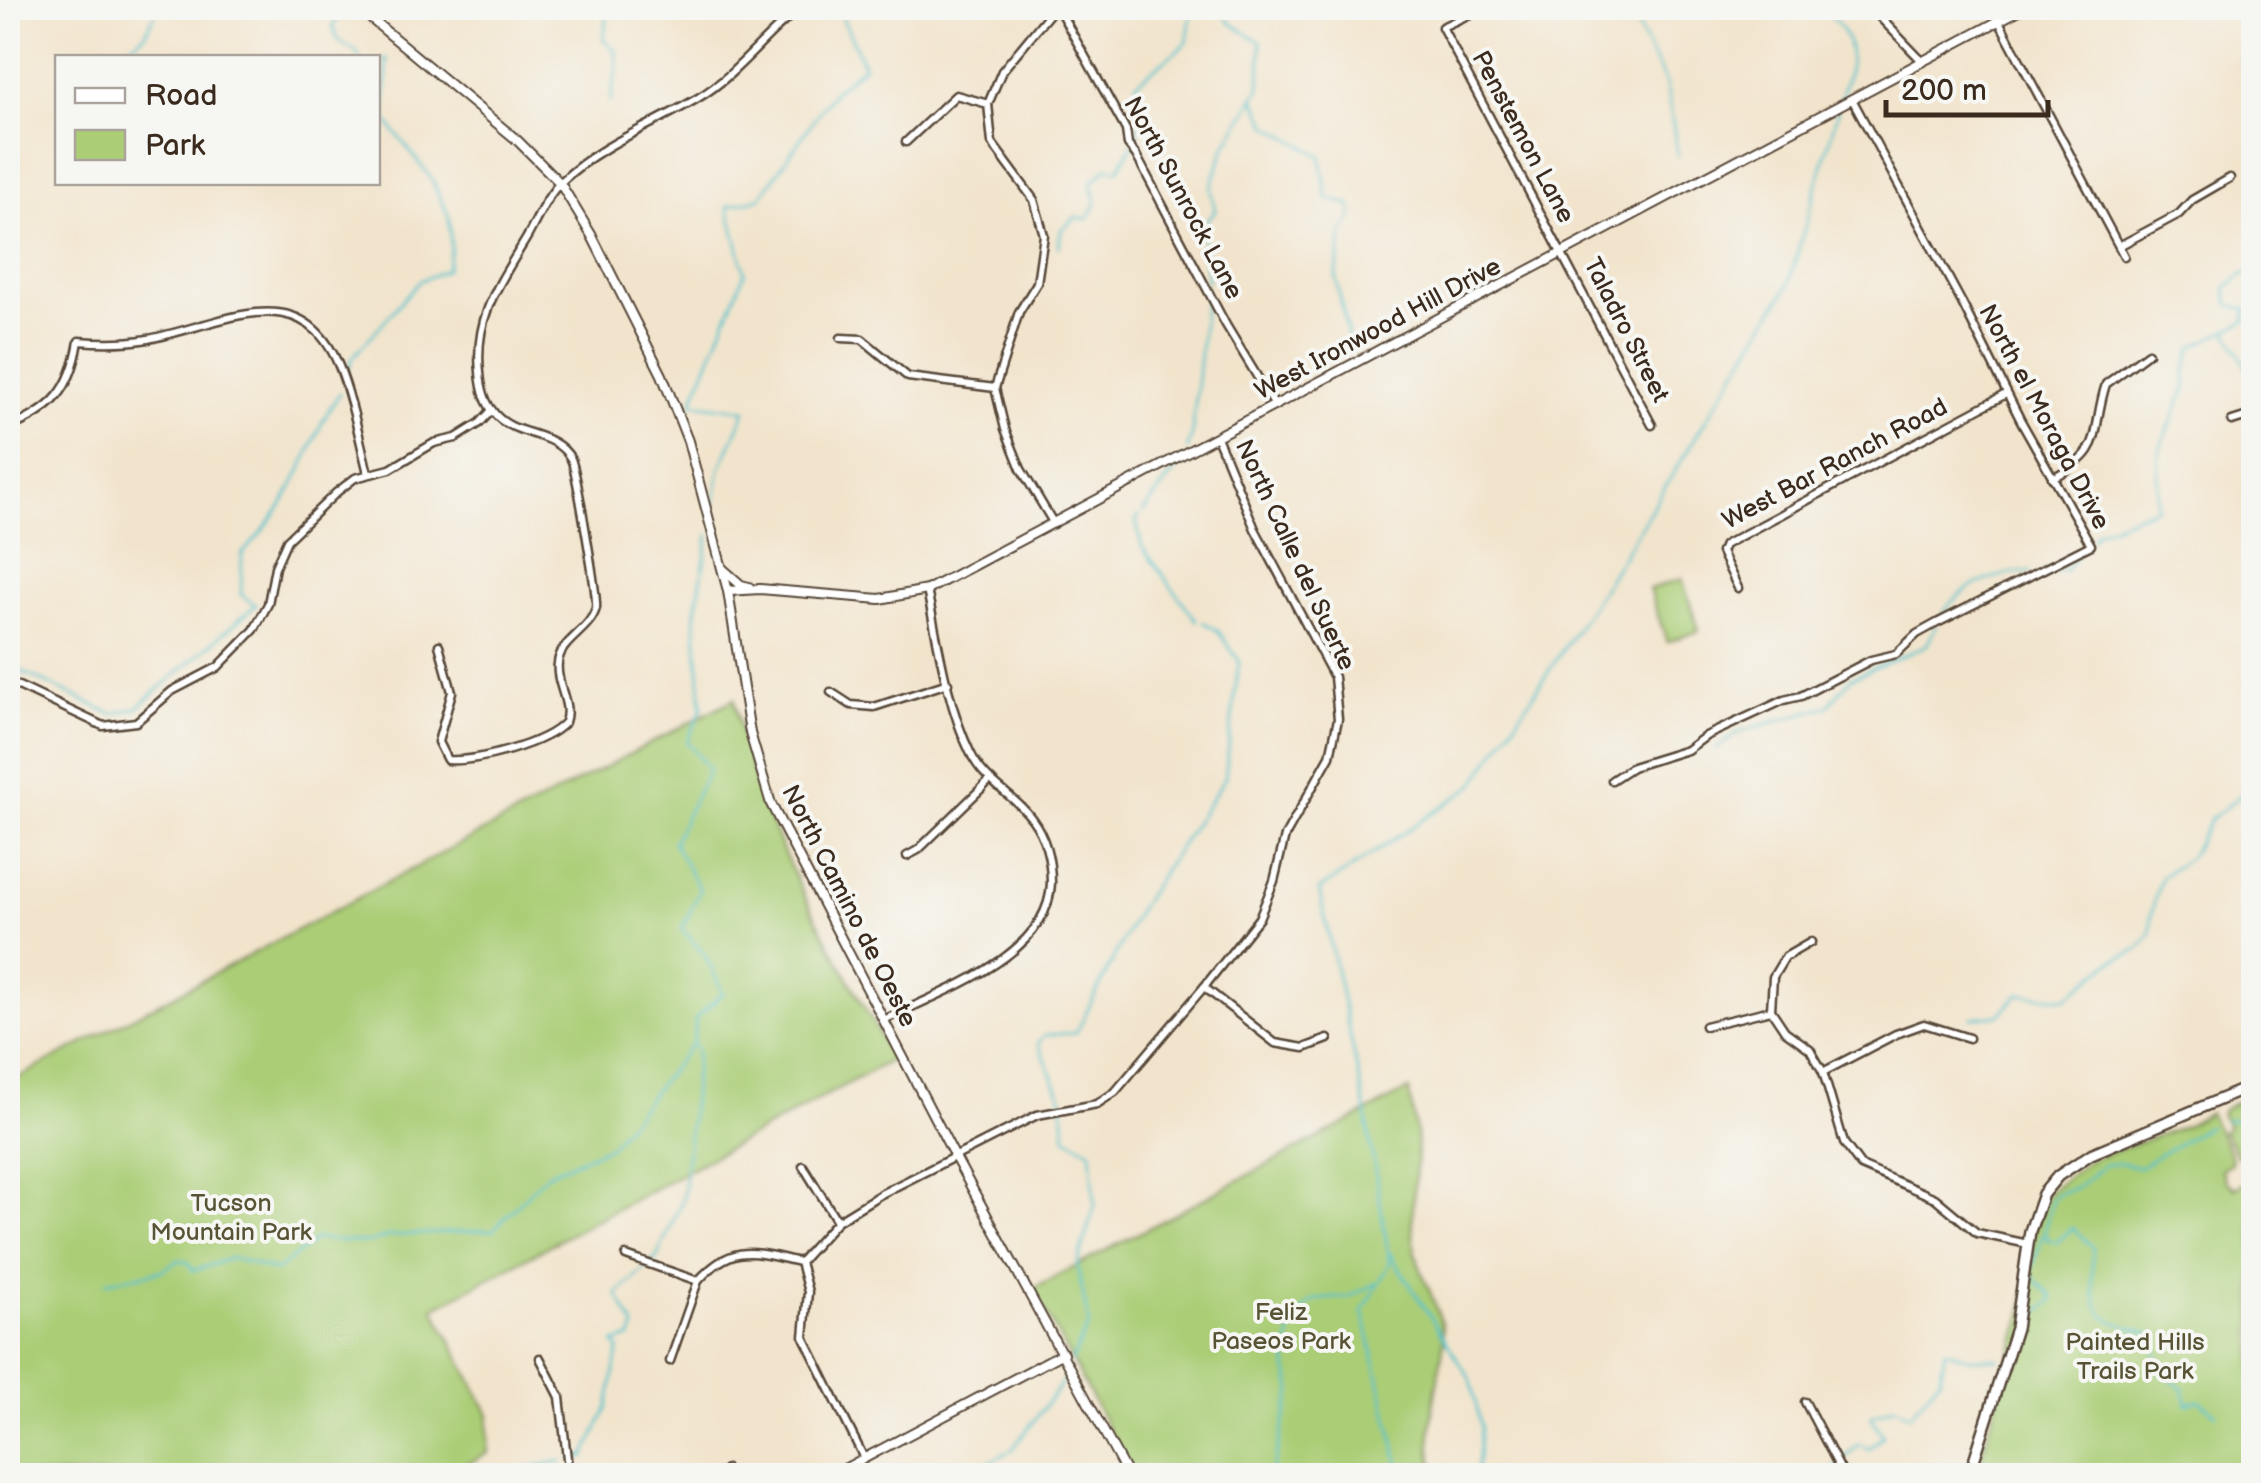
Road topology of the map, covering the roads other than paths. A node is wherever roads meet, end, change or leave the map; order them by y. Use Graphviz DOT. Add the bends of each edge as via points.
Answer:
graph roads {
  1 [pos="358,8"];
  2 [pos="800,8"];
  3 [pos="1056,8"];
  4 [pos="1483,8"];
  5 [pos="1871,8"];
  6 [pos="1992,8"];
  7 [pos="2024,8"];
  8 [pos="1999,20"];
  9 [pos="1922,61"];
  10 [pos="1852,99"];
  11 [pos="988,104"];
  12 [pos="906,142"];
  13 [pos="2230,178"];
  14 [pos="560,183"];
  15 [pos="2119,246"];
  16 [pos="1564,252"];
  17 [pos="2124,256"];
  18 [pos="841,338"];
  19 [pos="2148,354"];
  20 [pos="996,388"];
  21 [pos="2006,394"];
  22 [pos="1274,406"];
  23 [pos="492,410"];
  24 [pos="2254,414"];
  25 [pos="2232,421"];
  26 [pos="1652,426"];
  27 [pos="8,428"];
  28 [pos="1217,437"];
  29 [pos="368,474"];
  30 [pos="2052,478"];
  31 [pos="1054,524"];
  32 [pos="721,565"];
  33 [pos="1738,588"];
  34 [pos="753,589"];
  35 [pos="927,590"];
  36 [pos="728,591"];
  37 [pos="439,645"];
  38 [pos="8,681"];
  39 [pos="948,684"];
  40 [pos="831,692"];
  41 [pos="1612,780"];
  42 [pos="989,781"];
  43 [pos="907,856"];
  44 [pos="1811,942"];
  45 [pos="1204,987"];
  46 [pos="1772,1010"];
  47 [pos="884,1020"];
  48 [pos="1705,1026"];
  49 [pos="1969,1038"];
  50 [pos="1328,1040"];
  51 [pos="1822,1072"];
  52 [pos="2254,1085"];
  53 [pos="955,1157"];
  54 [pos="802,1166"];
  55 [pos="837,1220"];
  56 [pos="2028,1244"];
  57 [pos="626,1256"];
  58 [pos="800,1262"];
  59 [pos="698,1281"];
  60 [pos="1063,1353"];
  61 [pos="540,1358"];
  62 [pos="670,1361"];
  63 [pos="1804,1402"];
  64 [pos="864,1458"];
  65 [pos="1125,1475"];
  66 [pos="569,1476"];
  67 [pos="830,1476"];
  68 [pos="1844,1476"];
  69 [pos="1969,1476"];
  1 -- 14 [label="street, North Camino de Oeste"];
  2 -- 14 [label="street" via="699,98"];
  3 -- 11 [label="street" via="1002,71"];
  3 -- 22 [label="street, North Sunrock Lane"];
  4 -- 16 [label="street, Penstemon Lane" via="1442,27"];
  5 -- 9 [label="street"];
  6 -- 8 [label="street"];
  7 -- 8 [label="street, West Ironwood Hill Drive"];
  8 -- 9 [label="street, West Ironwood Hill Drive"];
  8 -- 15 [label="street"];
  9 -- 10 [label="street, West Ironwood Hill Drive"];
  10 -- 16 [label="street, West Ironwood Hill Drive"];
  10 -- 21 [label="street, North el Moraga Drive"];
  11 -- 12 [label="street" via="956,95"];
  11 -- 20 [label="street" via="992,143 1034,200 1044,235 1037,283 1019,312"];
  13 -- 15 [label="street"];
  14 -- 23 [label="street" via="482,319 480,376"];
  14 -- 32 [label="street, North Camino de Oeste" via="679,413"];
  15 -- 17 [label="street"];
  16 -- 22 [label="street, West Ironwood Hill Drive"];
  16 -- 26 [label="street, Taladro Street"];
  18 -- 20 [label="street" via="862,340 908,377"];
  19 -- 30 [label="street" via="2106,384 2091,448"];
  20 -- 31 [label="street" via="1021,469"];
  21 -- 30 [label="street, North el Moraga Drive"];
  21 -- 33 [label="street, West Bar Ranch Road" via="1724,545 1721,552"];
  22 -- 28 [label="street, West Ironwood Hill Drive"];
  23 -- 29 [label="street" via="456,438"];
  23 -- 37 [label="street" via="564,449 576,472 596,610 558,661 568,716 555,732 503,751 447,760 438,742 452,704 451,679"];
  24 -- 25 [label="street"];
  27 -- 29 [label="street" via="54,401 75,368 80,342 149,338 247,312 290,314 318,333 342,373"];
  28 -- 31 [label="street, West Ironwood Hill Drive"];
  28 -- 45 [label="street, North Calle del Suerte" via="1255,529 1334,677 1338,719 1330,756 1285,836 1258,918"];
  29 -- 38 [label="street" via="346,484 287,540 254,630 218,667 148,714 124,726 103,726"];
  30 -- 41 [label="street, North el Moraga Drive" via="2091,545 1917,634 1896,654"];
  31 -- 35 [label="street, West Ironwood Hill Drive"];
  32 -- 34 [label="street"];
  32 -- 36 [label="street, North Camino de Oeste"];
  34 -- 35 [label="street, West Ironwood Hill Drive" via="880,599"];
  34 -- 36 [label="street, West Ironwood Hill Drive"];
  35 -- 39 [label="street"];
  36 -- 47 [label="street, North Camino de Oeste" via="750,733 771,804"];
  39 -- 40 [label="street" via="874,707 852,705"];
  39 -- 42 [label="street" via="970,752"];
  42 -- 43 [label="street"];
  42 -- 47 [label="street" via="1032,818 1051,859 1050,902 1038,928 1012,955"];
  44 -- 46 [label="street" via="1785,957 1773,977"];
  45 -- 50 [label="street" via="1275,1042 1304,1048"];
  45 -- 53 [label="street, North Calle del Suerte" via="1115,1092 1096,1104 1037,1115"];
  46 -- 48 [label="street"];
  46 -- 51 [label="street" via="1785,1031 1810,1049"];
  47 -- 53 [label="street, North Camino de Oeste"];
  49 -- 51 [label="street" via="1924,1024"];
  51 -- 56 [label="street" via="1844,1142 1862,1166 1936,1198 1976,1232"];
  52 -- 56 [label="main road" via="2068,1168 2043,1194"];
  53 -- 55 [label="street, North Calle del Suerte"];
  53 -- 60 [label="street, North Camino de Oeste"];
  54 -- 55 [label="street"];
  55 -- 58 [label="street, North Calle del Suerte"];
  56 -- 69 [label="main road" via="2016,1328"];
  57 -- 59 [label="street"];
  58 -- 59 [label="street" via="750,1250 714,1263"];
  58 -- 64 [label="street" via="808,1292 804,1337"];
  59 -- 62 [label="street"];
  60 -- 64 [label="street"];
  60 -- 65 [label="street, North Camino de Oeste"];
  61 -- 66 [label="street" via="560,1397"];
  63 -- 68 [label="street"];
  64 -- 67 [label="street"];
}
